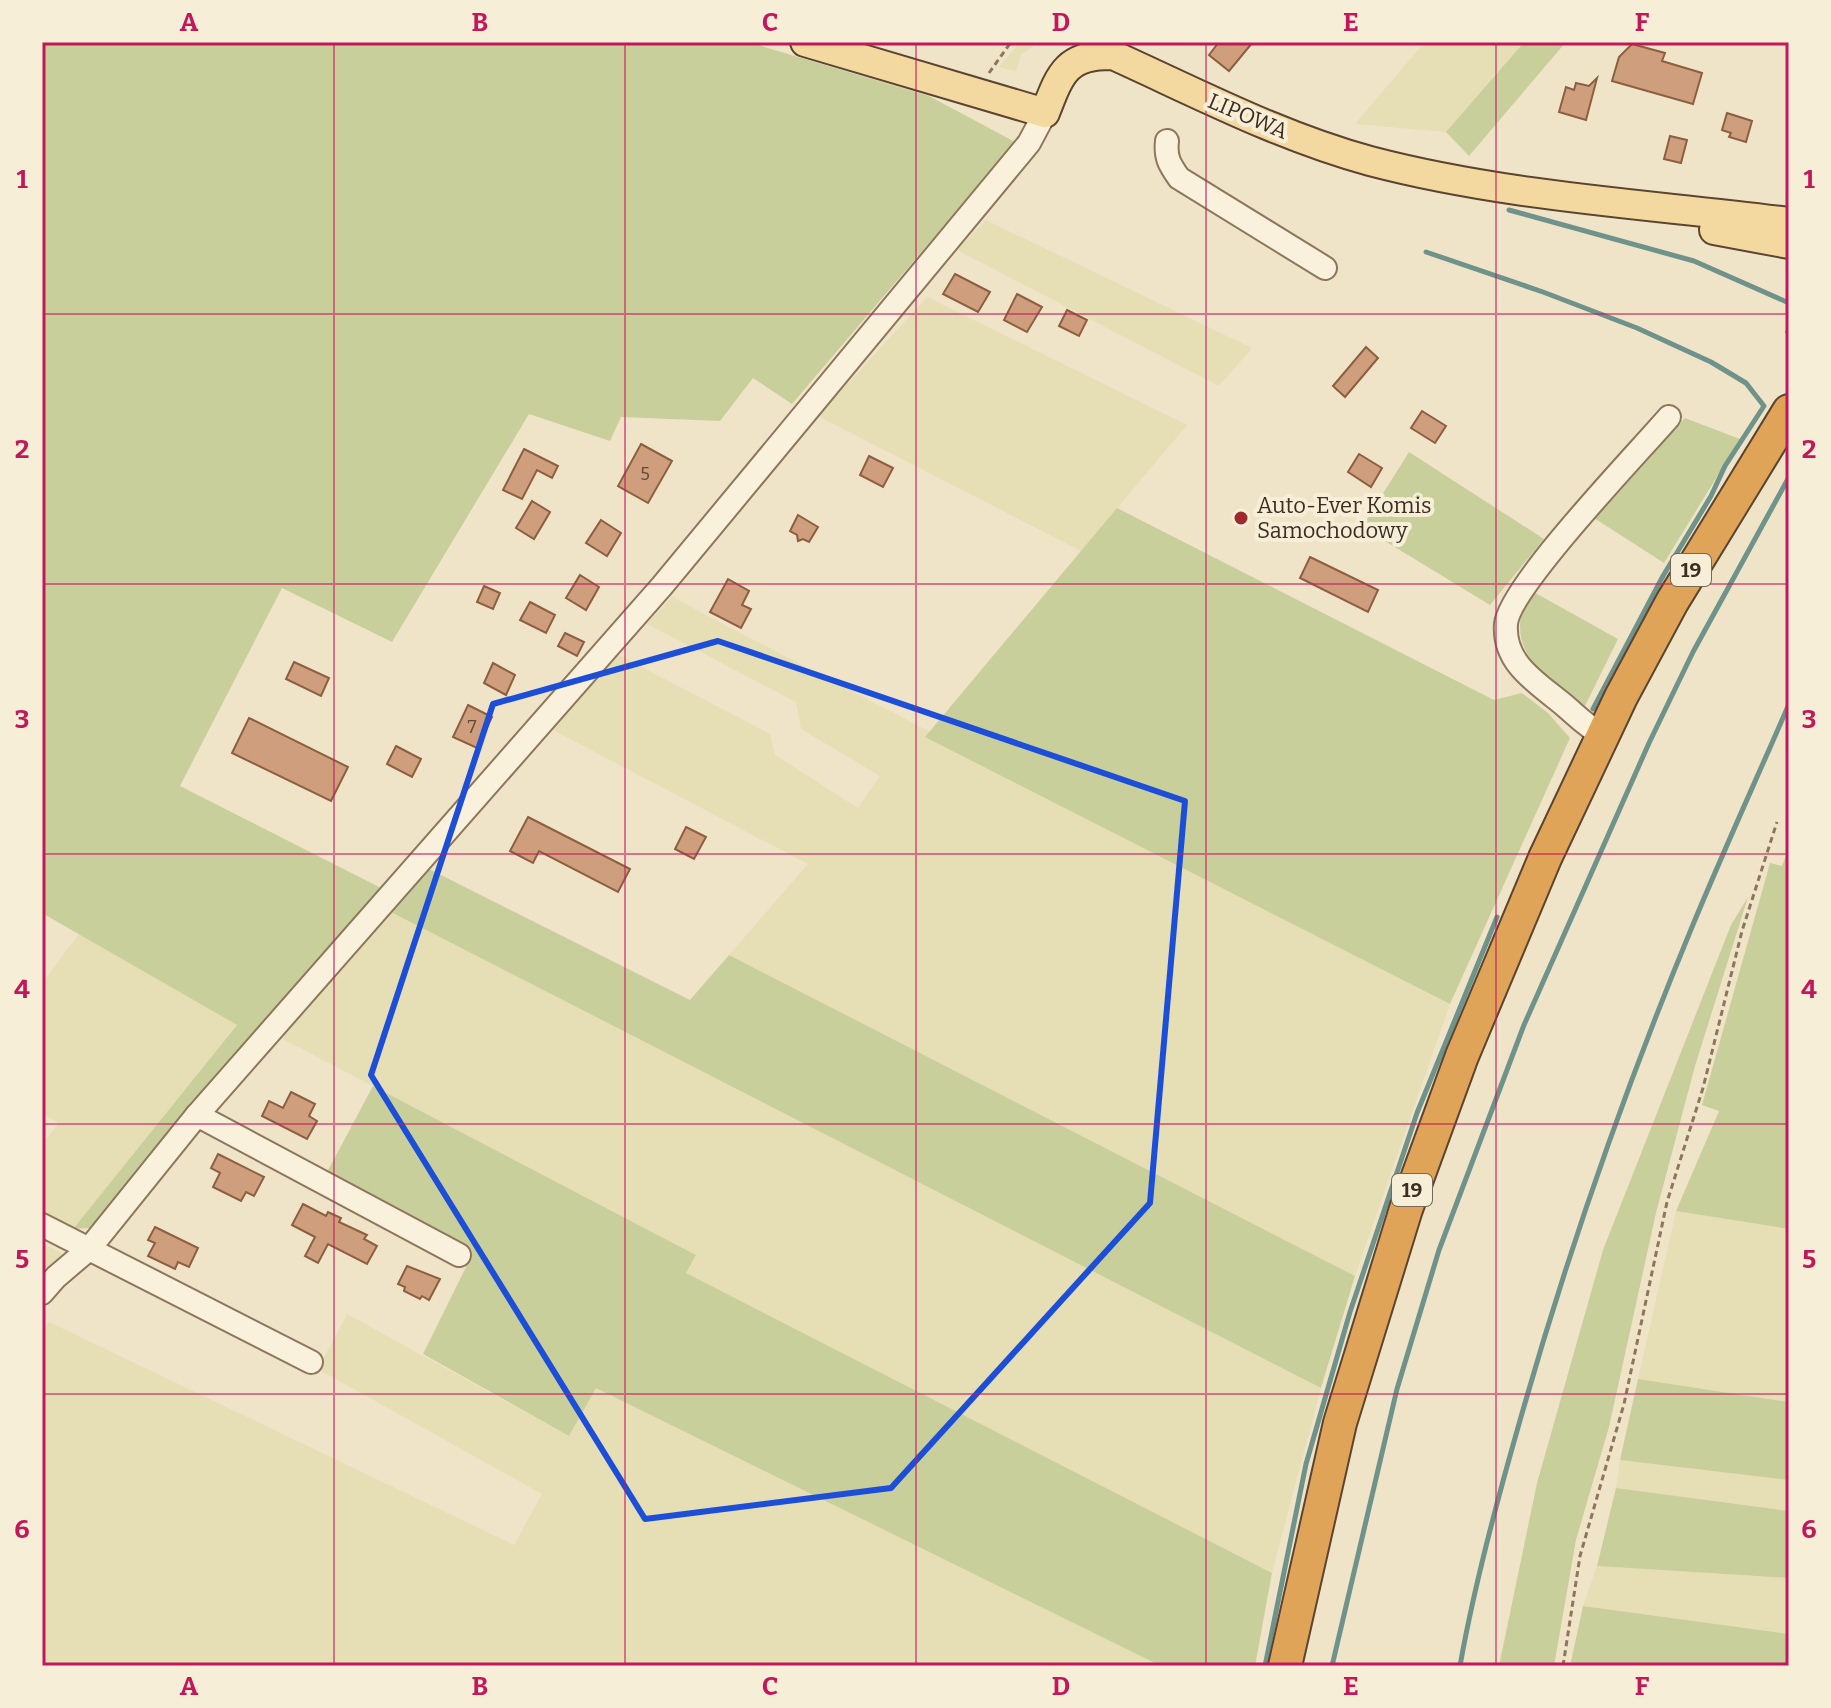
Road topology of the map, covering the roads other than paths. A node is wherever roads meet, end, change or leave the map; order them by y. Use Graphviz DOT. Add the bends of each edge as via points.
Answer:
graph roads {
  1 [pos="805,42"];
  2 [pos="1045,113"];
  3 [pos="1167,141"];
  4 [pos="1787,227"];
  5 [pos="1325,268"];
  6 [pos="1789,411"];
  7 [pos="1669,417"];
  8 [pos="1603,735"];
  9 [pos="197,1115"];
  10 [pos="42,1225"];
  11 [pos="89,1249"];
  12 [pos="459,1255"];
  13 [pos="42,1293"];
  14 [pos="311,1362"];
  15 [pos="1285,1666"];
  1 -- 2 [label="main road"];
  2 -- 4 [label="main road, LIPOWA" via="1063,70 1076,60 1113,55 1270,126 1370,161 1485,186"];
  2 -- 9 [label="street" via="1029,143 662,586"];
  3 -- 5 [label="street" via="1169,164 1179,178"];
  6 -- 8 [label="highway, 19" via="1672,602"];
  7 -- 8 [label="street" via="1534,572 1506,624 1513,658 1525,675"];
  8 -- 15 [label="highway, 19" via="1468,1042 1406,1209 1340,1423"];
  9 -- 11 [label="street"];
  9 -- 12 [label="street"];
  10 -- 11 [label="street"];
  11 -- 13 [label="street"];
  11 -- 14 [label="street"];
}
